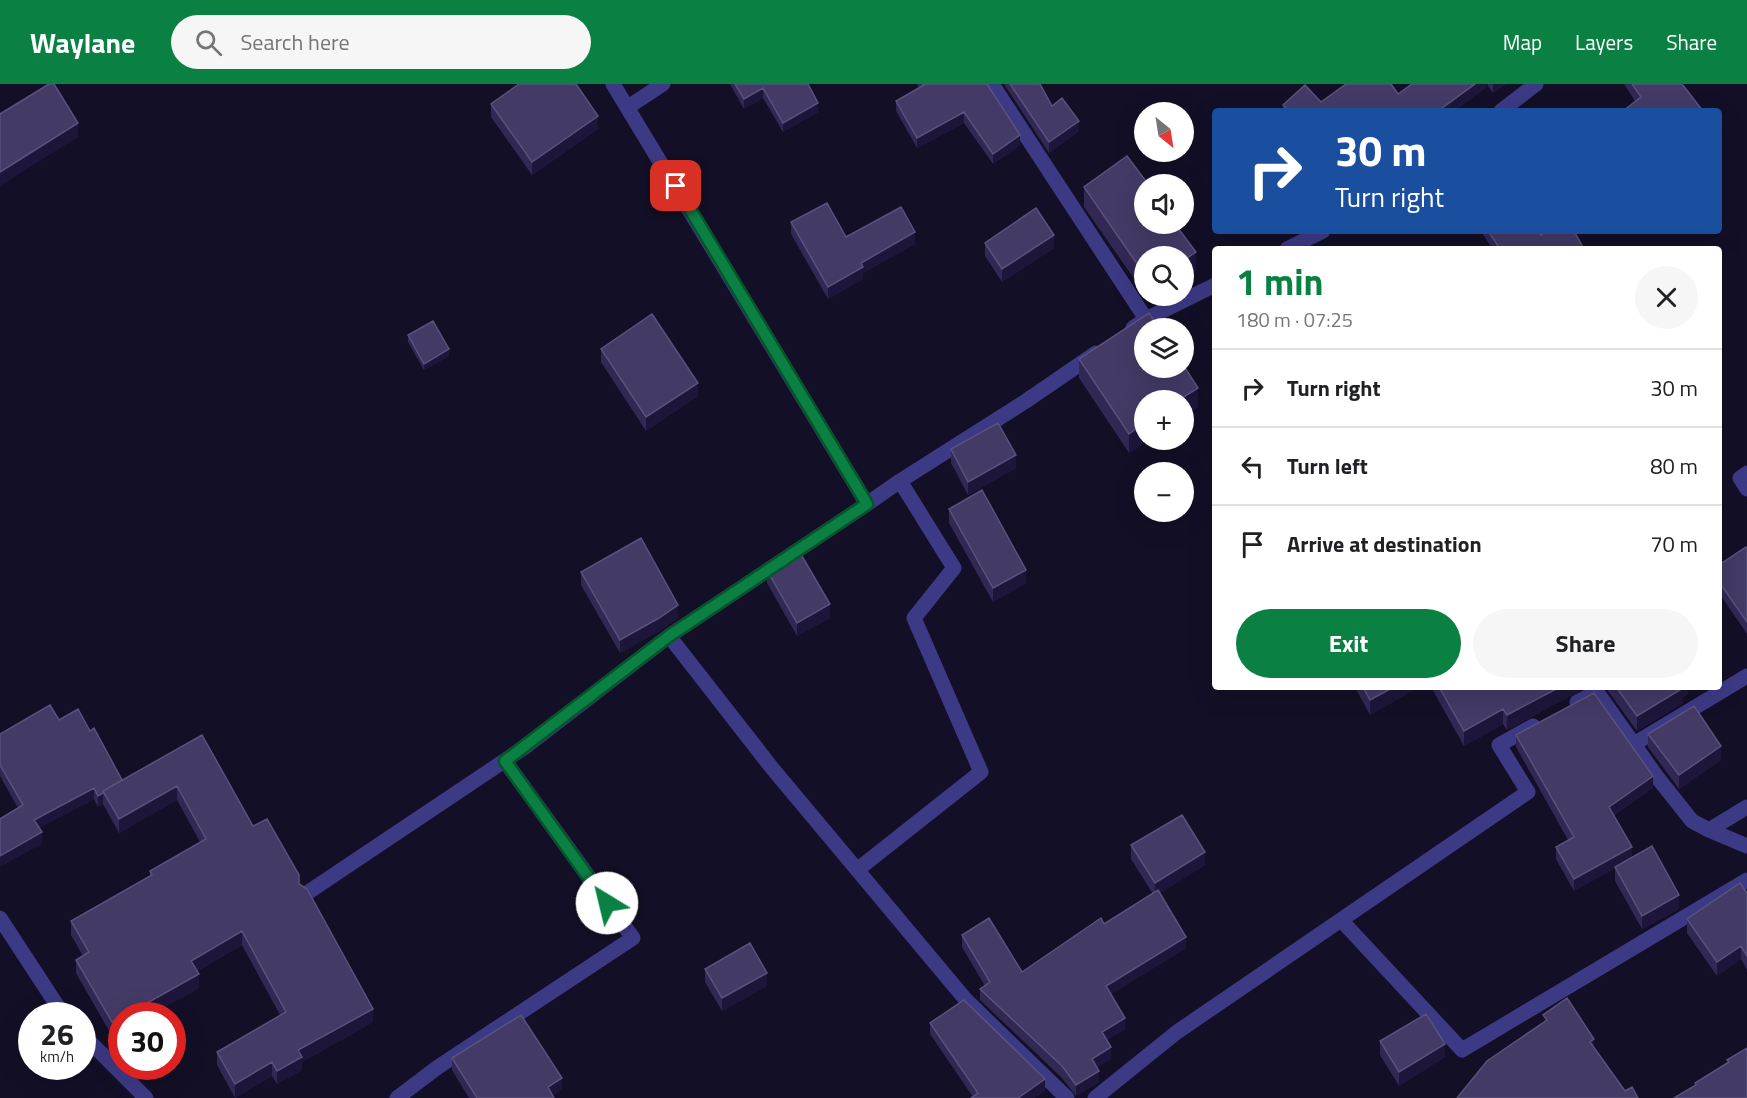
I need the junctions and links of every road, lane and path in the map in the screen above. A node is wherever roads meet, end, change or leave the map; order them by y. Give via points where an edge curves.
1 (613, 84) edge
2 (663, 84) edge
3 (992, 84) edge
4 (1536, 84) edge
5 (628, 107) junction
6 (1506, 108) edge
7 (1317, 234) edge
8 (1293, 246) edge
9 (1212, 286) edge
10 (1145, 318) edge
11 (1148, 318) edge
12 (1134, 327) edge
13 (1747, 473) edge
14 (900, 482) junction
15 (1747, 489) edge
16 (867, 504) junction
17 (669, 636) junction
18 (1747, 676) edge
19 (1568, 707) edge
20 (1548, 718) edge
21 (1634, 744) junction
22 (505, 761) junction
23 (1747, 807) edge
24 (1709, 830) junction
25 (1747, 846) edge
26 (857, 870) junction
27 (1747, 880) edge
28 (307, 893) edge
29 (0, 918) edge
30 (1341, 920) junction
31 (55, 1002) edge
32 (96, 1048) edge
33 (146, 1098) edge
34 (398, 1098) edge
35 (1067, 1098) edge
36 (1095, 1098) edge

1 - 5 street
2 - 5 street
3 - 10 street
4 - 6 street
5 - 16 street
7 - 8 street
9 - 11 street
12 - 14 street
13 - 15 street via 1740,478
14 - 16 street
14 - 26 street via 954,568 914,618 981,772
16 - 17 street
17 - 22 street
17 - 26 street
18 - 21 street
19 - 21 street via 1597,692
20 - 30 street via 1499,745 1528,792
21 - 24 street via 1692,821
22 - 28 street
22 - 34 street via 633,938 438,1067
23 - 24 street
24 - 25 street
26 - 35 street via 966,1000
27 - 30 street via 1462,1050
29 - 31 street
30 - 36 street via 1178,1032
32 - 33 street

